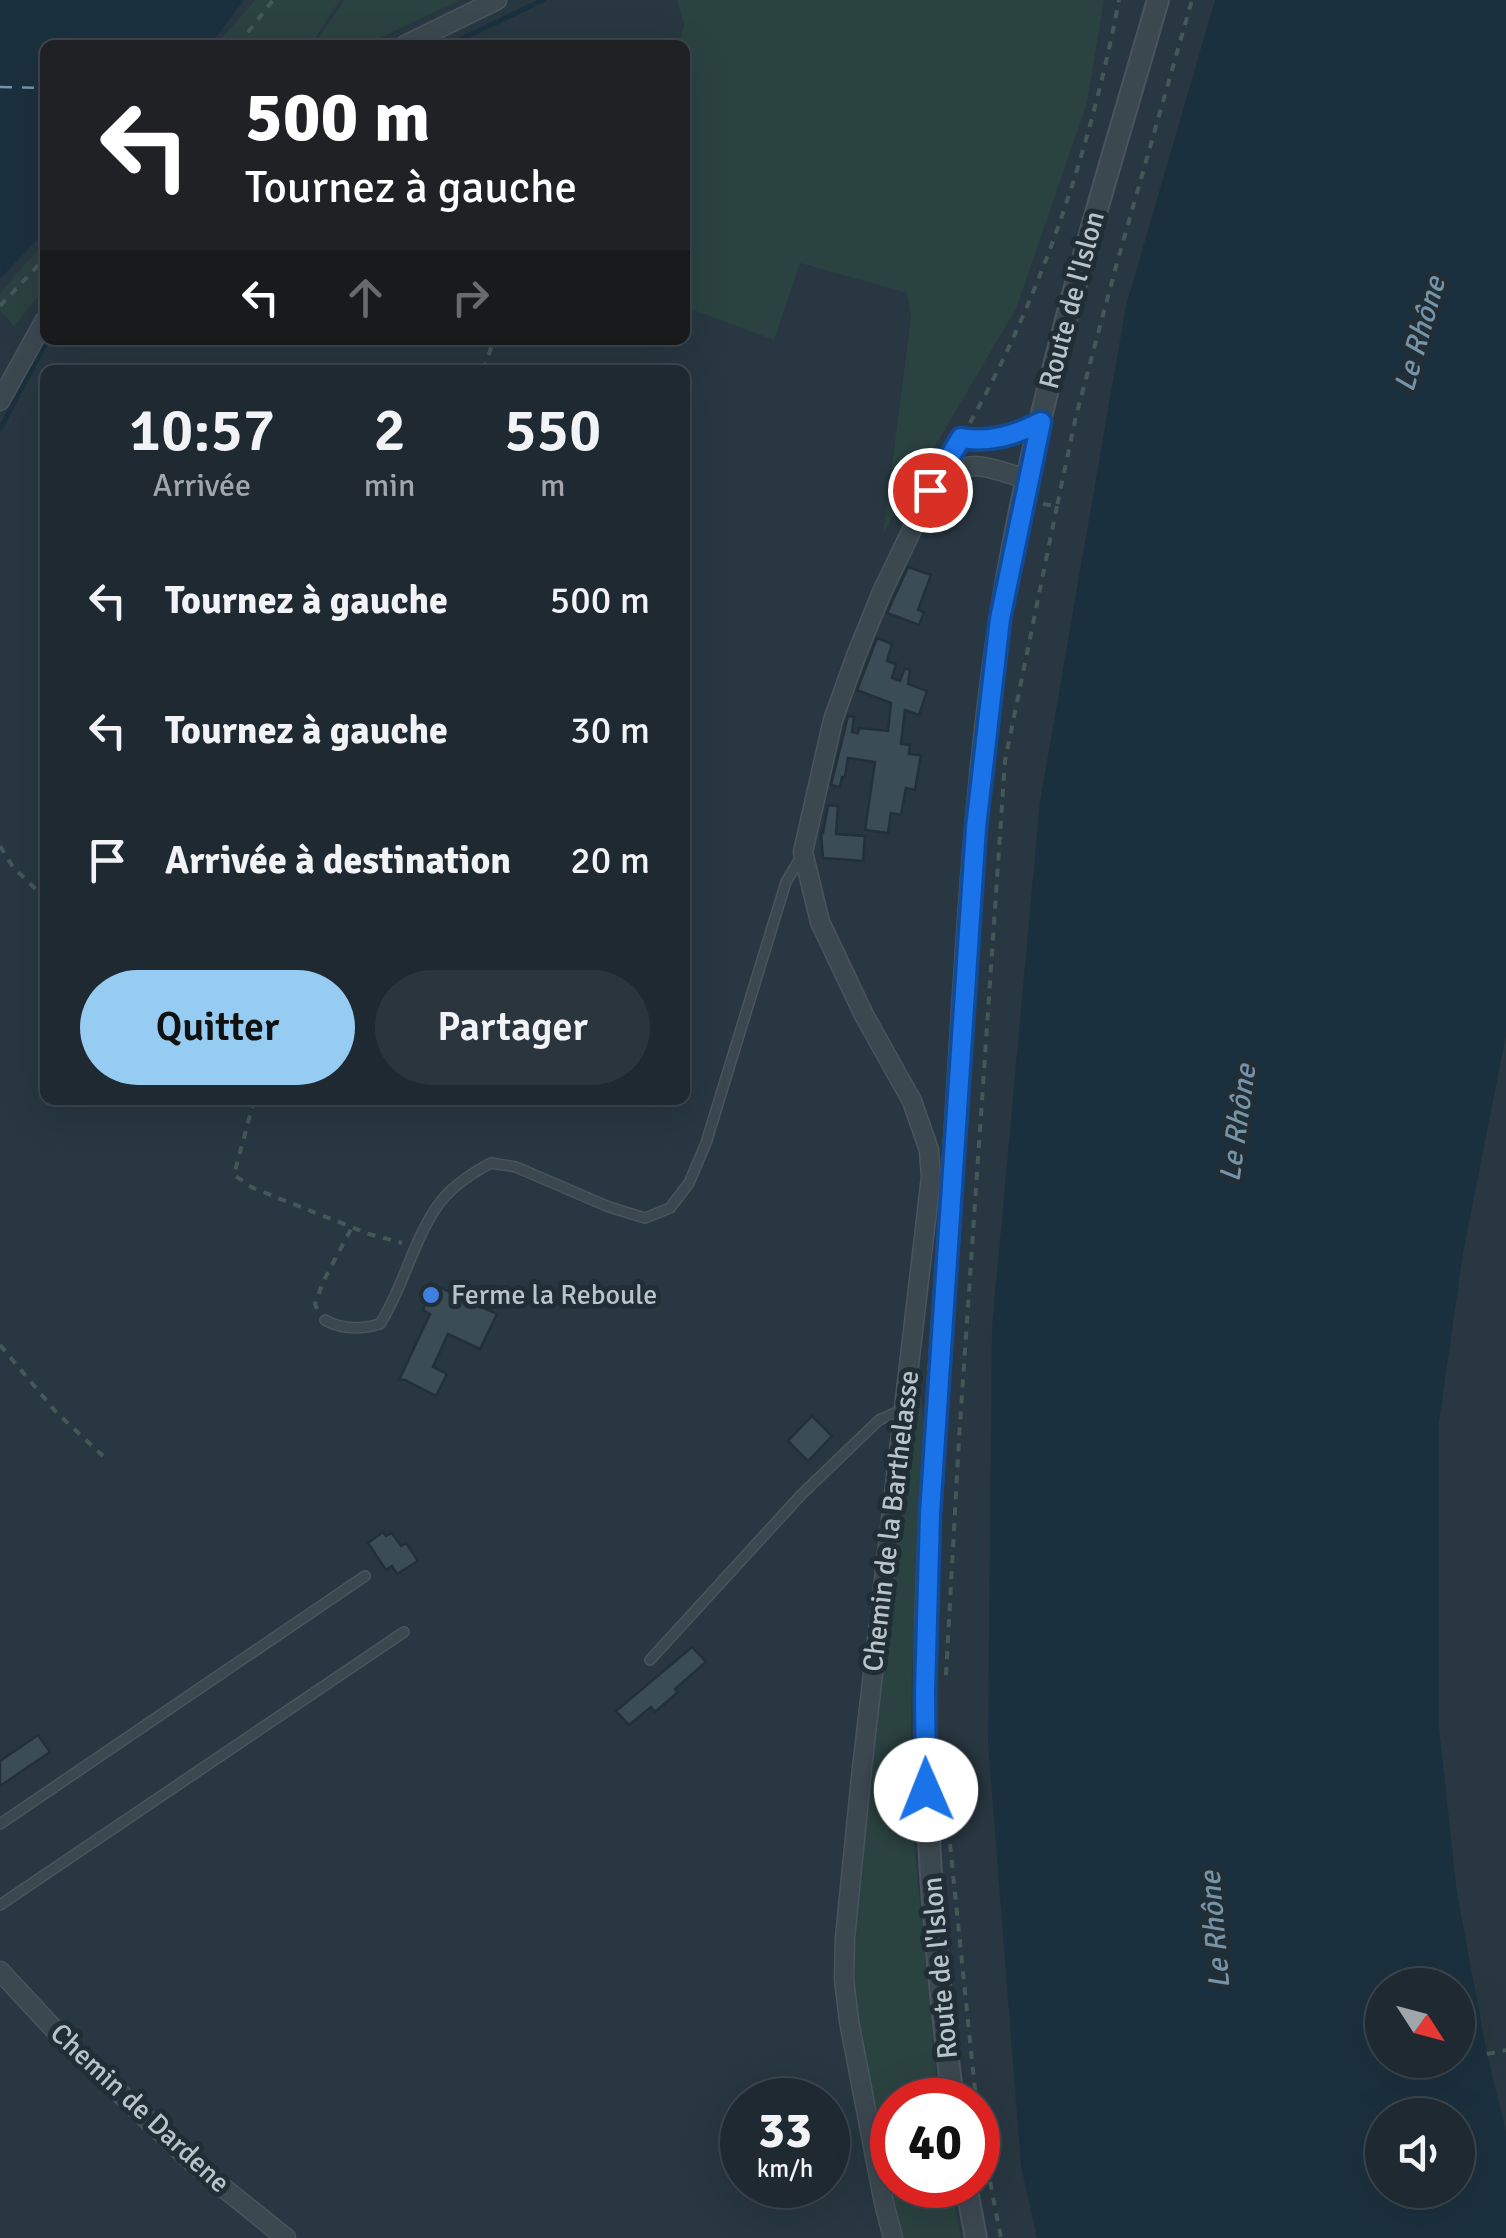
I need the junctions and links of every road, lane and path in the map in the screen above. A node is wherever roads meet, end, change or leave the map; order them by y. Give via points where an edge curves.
1 (274, 0) edge
2 (497, 0) edge
3 (1119, 0) edge
4 (1158, 0) edge
5 (1192, 0) edge
6 (244, 40) edge
7 (415, 40) edge
8 (40, 263) edge
9 (0, 306) edge
10 (40, 329) edge
11 (0, 401) edge
12 (1041, 422) junction
13 (961, 438) junction
14 (1028, 479) junction
15 (930, 490) junction
16 (1024, 500) junction
17 (1056, 506) junction
18 (0, 846) edge
19 (803, 852) junction
20 (40, 893) edge
21 (253, 1105) edge
22 (352, 1227) junction
23 (418, 1245) junction
24 (326, 1320) joint
25 (0, 1344) edge
26 (904, 1409) junction
27 (103, 1456) dead end
28 (364, 1576) dead end
29 (404, 1632) dead end
30 (650, 1660) dead end
31 (946, 1676) dead end
32 (946, 1731) dead end
33 (949, 1820) dead end
34 (0, 1824) edge
35 (950, 1838) dead end
36 (0, 1905) edge
37 (0, 1971) edge
38 (1506, 2050) edge
39 (1488, 2054) dead end
40 (950, 2078) edge
41 (974, 2078) edge
42 (970, 2208) edge
43 (995, 2208) edge
44 (286, 2238) edge
45 (893, 2238) edge
46 (976, 2238) edge
47 (1001, 2238) edge

1 - 6 path
2 - 7 street
3 - 13 path via 1098,96 1047,260
4 - 12 street, Route de l'Islon
5 - 17 path via 1114,270
8 - 9 path
10 - 11 street
12 - 13 street via 1010,436
12 - 14 street, Route de l'Islon
13 - 15 street, Chemin de la Barthelasse
14 - 15 street via 967,464
14 - 16 street, Route de l'Islon
15 - 19 street, Chemin de la Barthelasse via 832,720
16 - 17 path
16 - 40 street, Route de l'Islon via 1000,619 976,828 930,1514 926,1790
17 - 31 path via 1005,760
18 - 20 path
19 - 23 lane via 786,882 706,1144 670,1208 644,1218 490,1163 436,1207
19 - 26 street, Chemin de la Barthelasse via 820,922 912,1101 929,1150
21 - 22 path via 234,1175
22 - 23 path
22 - 24 path via 316,1304
23 - 24 lane via 380,1324 363,1328
25 - 27 path
26 - 30 lane via 879,1420 801,1495
26 - 45 street, Chemin de la Barthelasse via 844,1979
28 - 34 lane
29 - 36 lane
32 - 33 path
35 - 41 path
37 - 44 street, Chemin de Dardene via 194,2164
38 - 39 path
42 - 46 street
43 - 47 path

